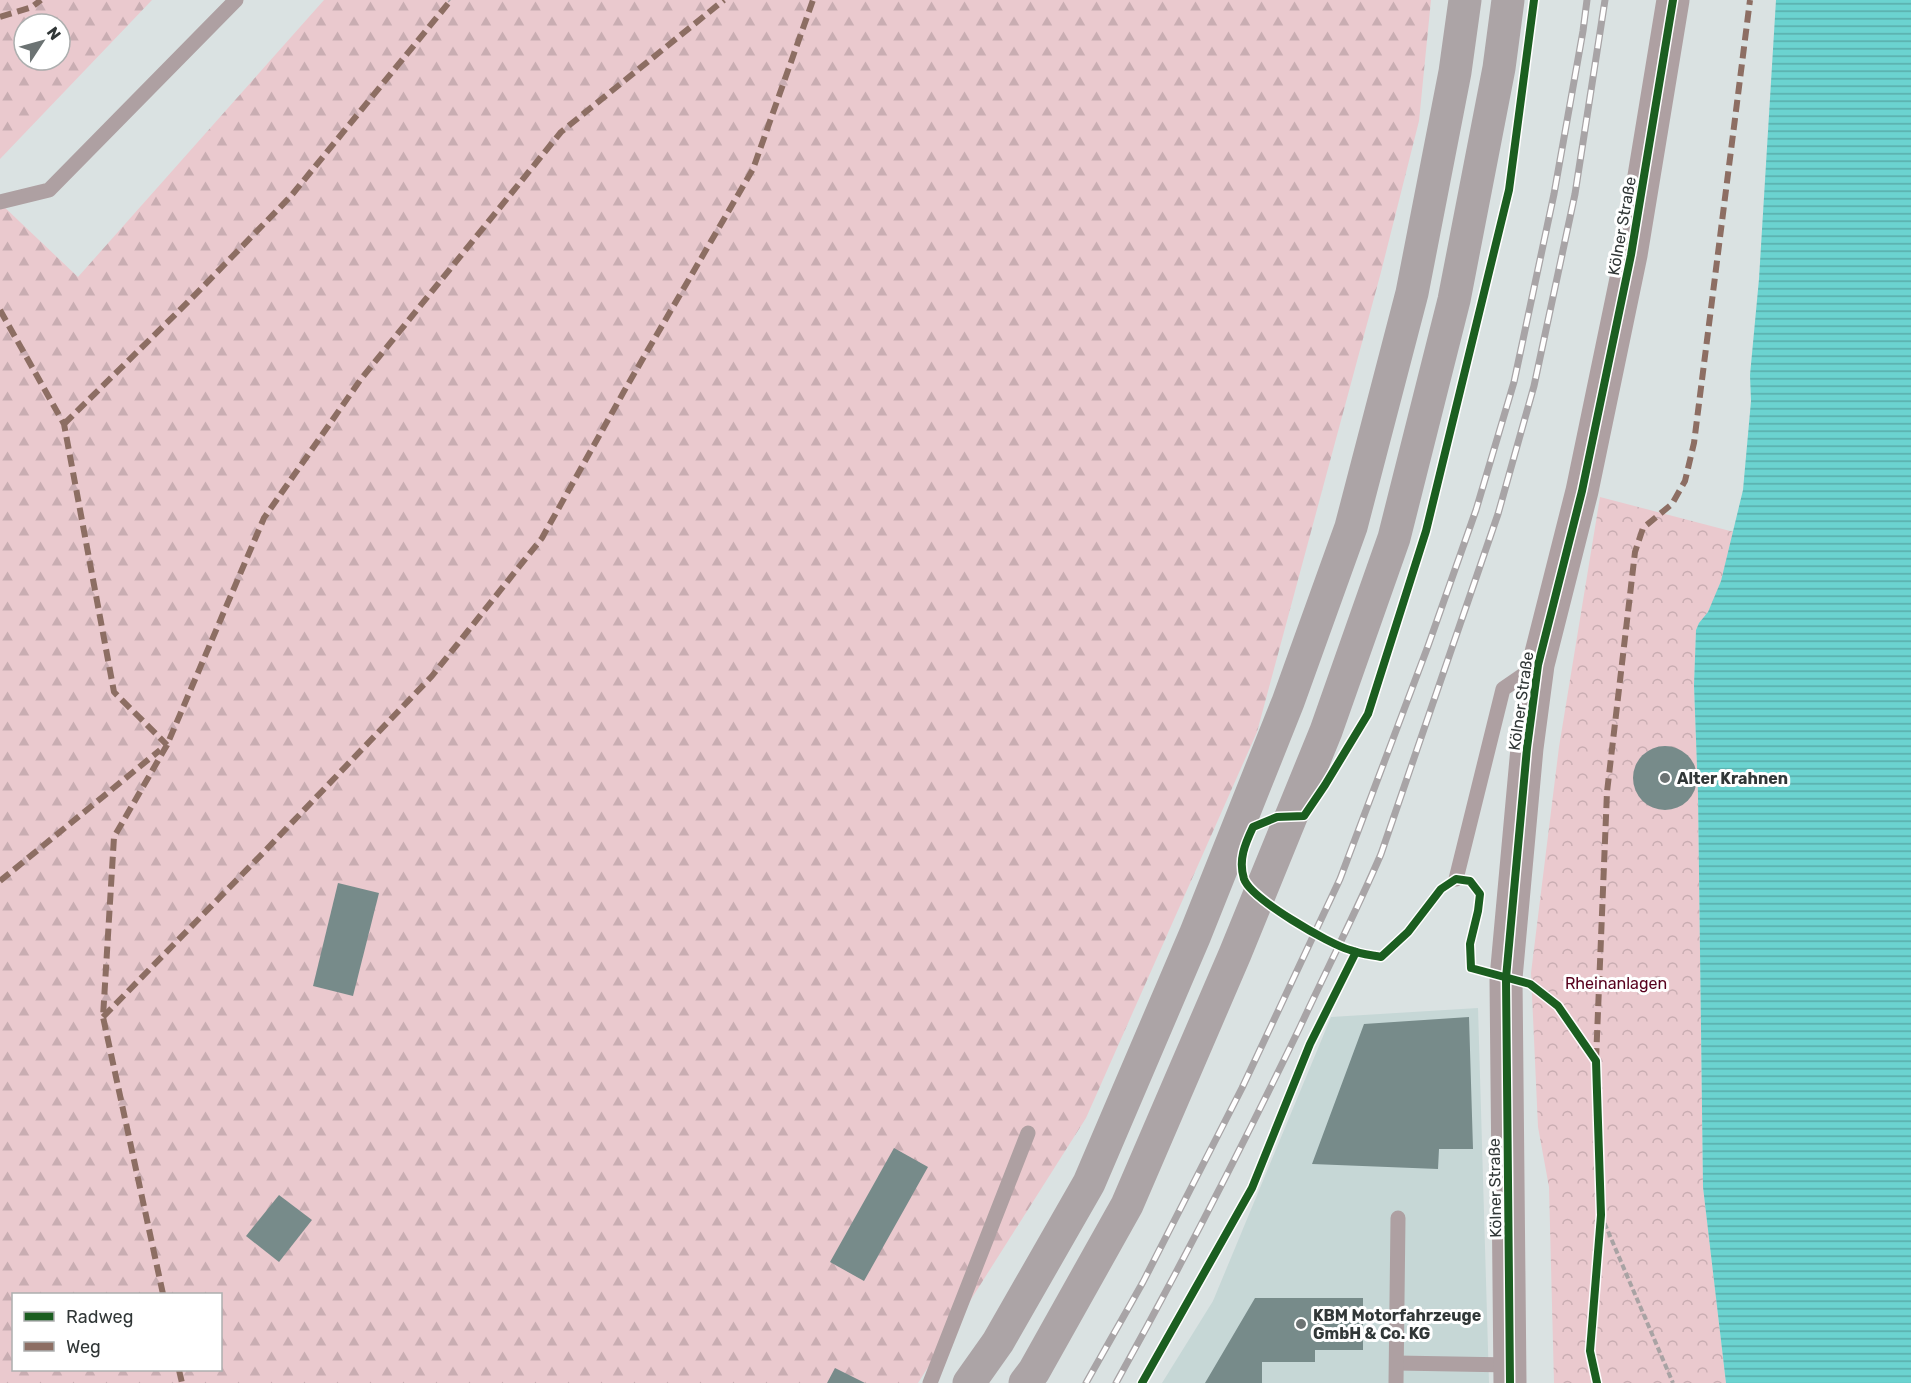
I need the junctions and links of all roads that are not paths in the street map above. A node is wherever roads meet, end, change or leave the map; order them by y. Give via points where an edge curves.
1 (236, 0) edge
2 (1465, 0) edge
3 (1509, 0) edge
4 (1673, 0) edge
5 (0, 202) edge
6 (1538, 665) junction
7 (1456, 879) dead end
8 (1028, 1133) dead end
9 (1398, 1218) dead end
10 (1397, 1363) junction
11 (1510, 1374) edge
12 (930, 1383) edge
13 (969, 1383) edge
14 (1026, 1383) edge
15 (1396, 1383) edge

1 - 5 lane via 49,190
2 - 13 highway via 1412,293 1351,527 1288,702 1195,935 1089,1183 998,1342
3 - 14 highway via 1454,300 1394,538 1322,742 1127,1205
4 - 6 street, Kölner Straße via 1631,255 1582,491
6 - 7 lane via 1503,690
6 - 11 street, Kölner Straße via 1506,978
8 - 12 lane
9 - 10 lane
10 - 11 lane
10 - 15 lane

